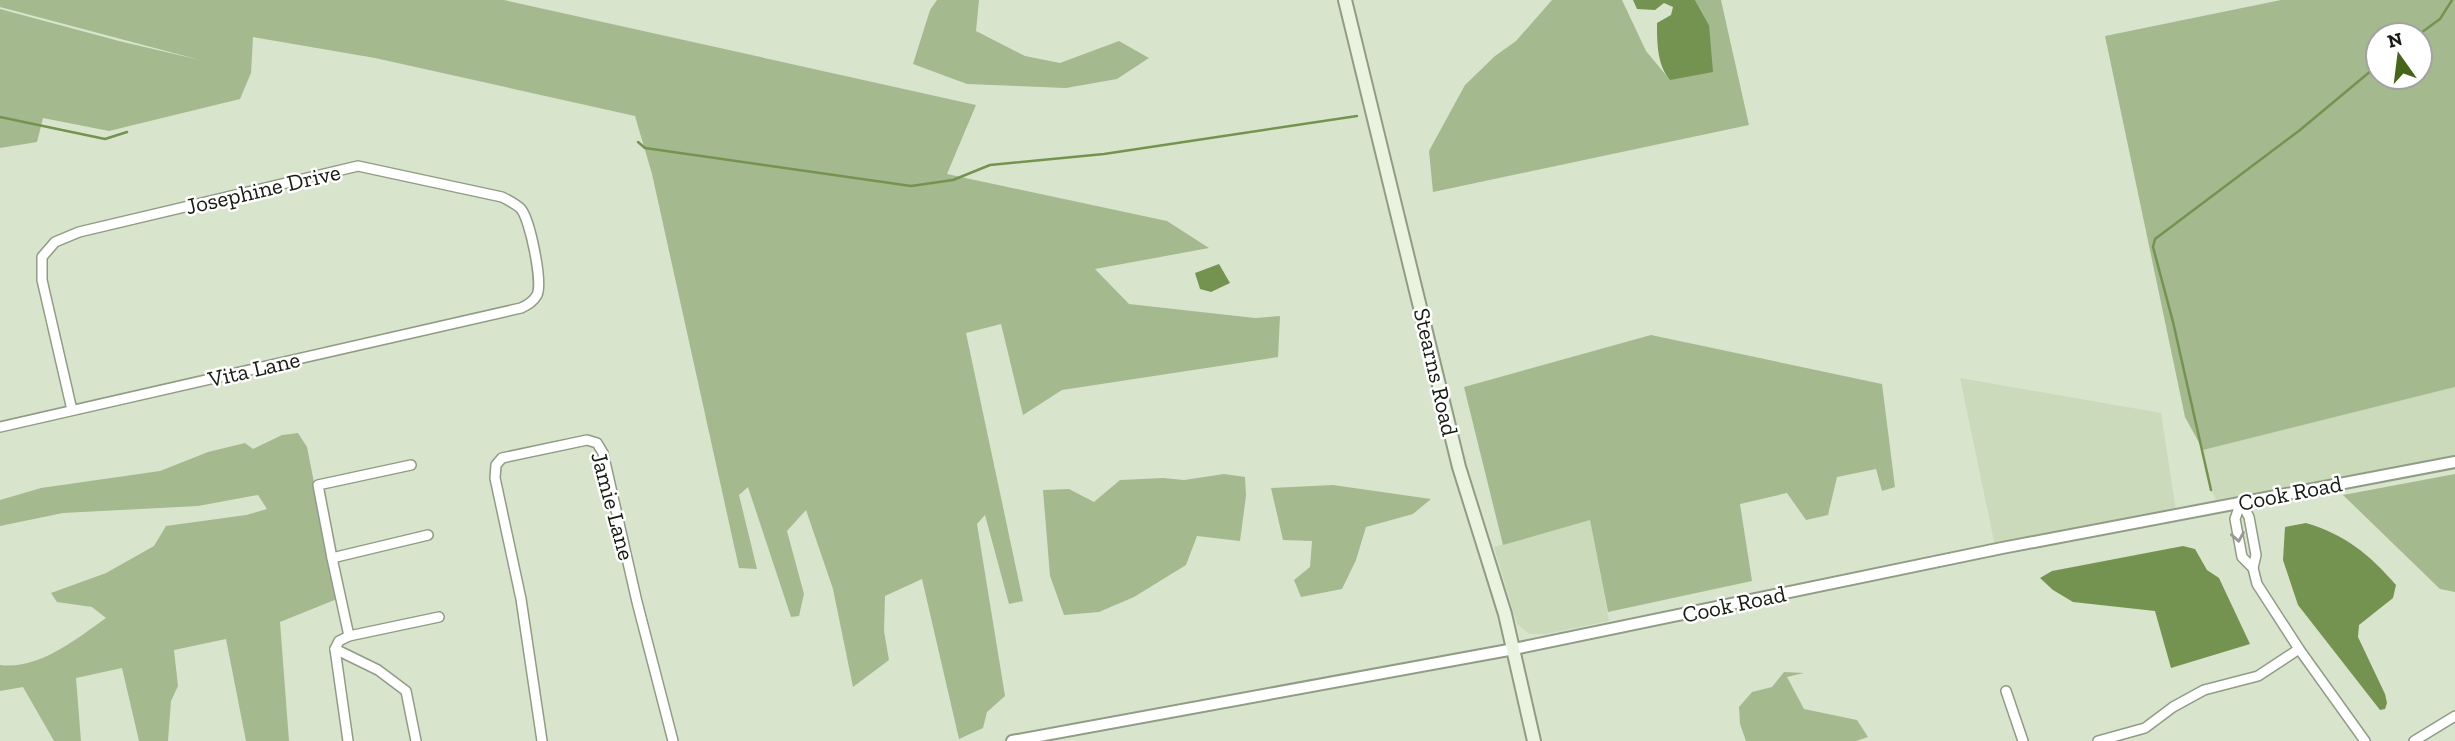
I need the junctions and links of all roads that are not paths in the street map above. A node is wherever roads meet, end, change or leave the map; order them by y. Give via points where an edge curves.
1 (1345, 0) edge
2 (508, 311) joint
3 (72, 410) junction
4 (0, 428) edge
5 (2455, 462) edge
6 (411, 465) dead end
7 (2241, 502) junction
8 (428, 535) dead end
9 (332, 558) junction
10 (2253, 568) junction
11 (439, 617) dead end
12 (349, 636) junction
13 (335, 649) junction
14 (1514, 649) junction
15 (2299, 649) junction
16 (2006, 691) dead end
17 (2455, 716) edge
18 (348, 741) edge
19 (416, 741) edge
20 (542, 741) edge
21 (673, 741) edge
22 (1012, 741) edge
23 (1534, 741) edge
24 (2023, 741) edge
25 (2098, 741) edge
26 (2365, 741) edge
27 (2414, 741) edge

1 - 14 main road, Stearns Road via 1459,467
2 - 3 street, Vita Lane
2 - 3 street, Josephine Drive via 531,303 539,292 530,228 521,209 502,197 358,166 79,232 55,242 42,257 42,280
3 - 4 street, Vita Lane
5 - 7 street, Cook Road
6 - 9 street via 318,485
7 - 10 street via 2249,517 2256,555
7 -> 10 street via 2235,519 2242,557
7 - 14 street, Cook Road
8 - 9 street
9 - 12 street
10 - 15 street via 2257,584
11 - 12 street
12 - 13 street
13 - 18 street
13 - 19 street via 378,670 406,691
14 - 22 street, Cook Road
14 - 23 main road, Stearns Road
15 - 25 street via 2258,676 2204,690 2145,728
15 - 26 street
16 - 24 street
17 - 27 street
20 - 21 street, Jamie Lane via 496,465 502,458 587,440 597,443 603,453

